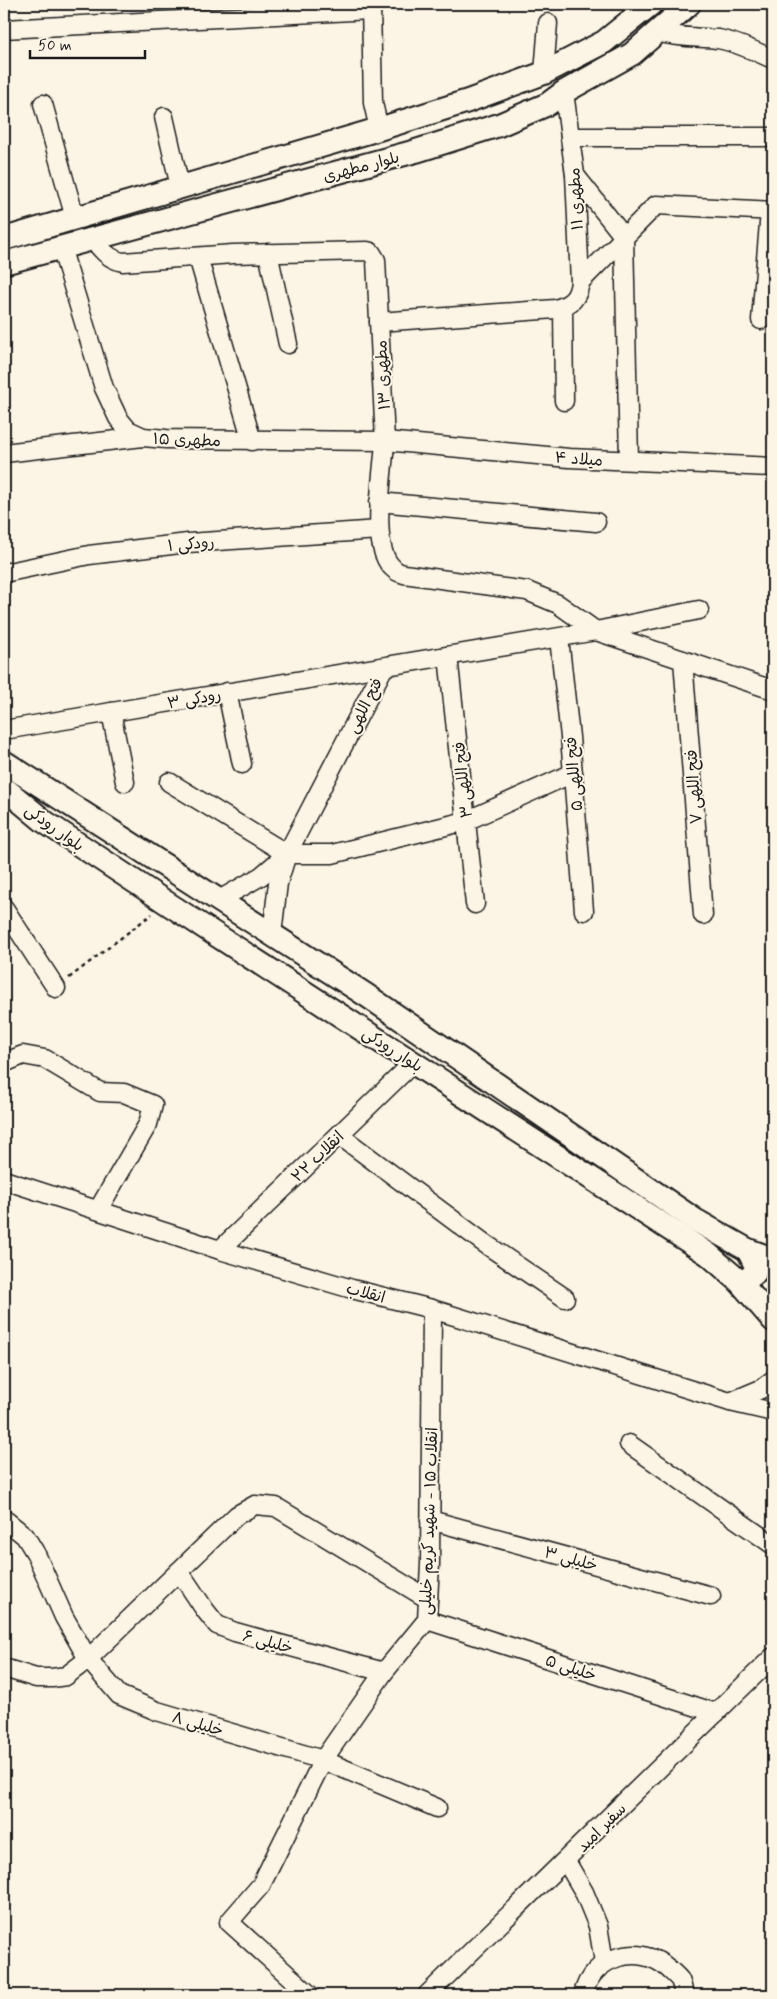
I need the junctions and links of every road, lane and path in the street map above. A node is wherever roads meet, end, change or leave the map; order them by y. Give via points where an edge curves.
1 (651, 4) edge
2 (689, 4) edge
3 (371, 7) edge
4 (548, 23) dead end
5 (4, 29) edge
6 (656, 32) junction
7 (773, 59) edge
8 (544, 73) junction
9 (564, 92) junction
10 (43, 104) dead end
11 (164, 117) dead end
12 (380, 129) junction
13 (570, 137) junction
14 (773, 137) edge
15 (575, 175) junction
16 (180, 187) junction
17 (771, 211) edge
18 (75, 218) junction
19 (92, 238) junction
20 (624, 238) junction
21 (4, 239) edge
22 (61, 247) junction
23 (268, 253) junction
24 (198, 257) junction
25 (4, 262) edge
26 (580, 282) junction
27 (567, 305) junction
28 (761, 320) dead end
29 (379, 322) junction
30 (288, 344) dead end
31 (564, 401) dead end
32 (143, 437) junction
33 (252, 440) junction
34 (385, 441) junction
35 (4, 453) edge
36 (630, 460) junction
37 (773, 467) edge
38 (379, 502) junction
39 (596, 522) dead end
40 (379, 530) junction
41 (4, 573) edge
42 (699, 610) dead end
43 (596, 632) junction
44 (559, 638) junction
45 (448, 656) junction
46 (683, 660) junction
47 (384, 667) junction
48 (773, 690) edge
49 (227, 692) junction
50 (111, 712) junction
51 (4, 730) edge
52 (4, 762) edge
53 (242, 764) dead end
54 (573, 773) junction
55 (124, 782) dead end
56 (169, 782) dead end
57 (4, 788) edge
58 (466, 821) junction
59 (287, 854) junction
60 (219, 900) junction
61 (167, 903) junction
62 (475, 904) dead end
63 (4, 908) edge
64 (584, 911) dead end
65 (703, 915) dead end
66 (272, 934) junction
67 (56, 988) joint
68 (4, 1063) edge
69 (413, 1063) junction
70 (339, 1135) junction
71 (4, 1180) edge
72 (98, 1210) junction
73 (220, 1250) junction
74 (748, 1250) junction
75 (773, 1259) edge
76 (739, 1281) junction
77 (565, 1298) dead end
78 (432, 1309) junction
79 (773, 1320) edge
80 (773, 1380) edge
81 (730, 1402) junction
82 (773, 1412) edge
83 (629, 1444) dead end
84 (4, 1519) edge
85 (430, 1520) junction
86 (773, 1545) edge
87 (179, 1571) junction
88 (711, 1596) dead end
89 (428, 1599) junction
90 (427, 1620) junction
91 (773, 1657) edge
92 (88, 1659) junction
93 (4, 1668) edge
94 (384, 1672) junction
95 (716, 1713) junction
96 (323, 1760) junction
97 (437, 1808) dead end
98 (566, 1861) junction
99 (604, 1962) junction
100 (310, 1995) edge
101 (427, 1995) edge
102 (582, 1995) edge
103 (684, 1995) edge

1 - 8 main road, بلوار مطهری via 604,42
2 - 6 main road, بلوار مطهری
3 - 5 street
3 - 12 street via 373,103
4 - 8 street
6 - 7 street via 737,44
6 - 9 main road, بلوار مطهری via 632,54
8 - 12 main road, بلوار مطهری
9 - 13 street, مطهری ۱۱
9 - 19 main road, بلوار مطهری via 548,104 499,125 425,148
10 - 18 street
11 - 16 street
12 - 16 main road, بلوار مطهری
13 - 14 street
13 - 15 street, مطهری ۱۱
15 - 20 street
15 - 26 street, مطهری ۱۱
16 - 18 main road, بلوار مطهری
17 - 20 street via 656,205
17 - 28 street
18 - 21 main road, بلوار مطهری
19 - 22 main road, بلوار مطهری
19 - 24 street, مطهری ۱۳ via 106,256 123,262
20 - 26 street
20 - 36 street
22 - 25 main road, بلوار مطهری
22 - 32 street, مطهری ۱۵ via 104,388 118,418 128,430
23 - 24 street, مطهری ۱۳
23 - 29 street, مطهری ۱۳ via 368,250 376,260
23 - 30 street
24 - 33 street
26 - 27 street, مطهری ۱۱ via 576,298
27 - 29 street via 555,309
27 - 31 street
29 - 34 street, مطهری ۱۳
32 - 33 street, مطهری ۱۵
32 - 35 street
33 - 34 street, مطهری ۱۵
34 - 36 street, میلاد ۴ via 568,458
34 - 38 street, مطهری ۱۳
36 - 37 street, میلاد ۴
38 - 39 street
38 - 40 street, مطهری ۱۳
40 - 41 street, رودکی ۱ via 188,542 89,555
40 - 43 street, مطهری ۱۳ via 384,554 394,570 527,591 558,604
42 - 43 street, فتح اللهی
43 - 44 street, فتح اللهی
43 - 46 street, فتح اللهی
44 - 45 street, فتح اللهی
44 - 54 street, فتح اللهی ۵
45 - 47 street, فتح اللهی
45 - 58 street, فتح اللهی ۳
46 - 48 street, فتح اللهی
46 - 65 street, فتح اللهی ۷
47 - 49 street, رودکی ۳
47 - 59 street, فتح اللهی
49 - 50 street, رودکی ۳
49 - 53 street
50 - 51 street, رودکی ۳
50 - 55 street
52 - 60 main road, بلوار رودکی
54 - 58 street
54 - 64 street, فتح اللهی ۵
56 - 59 street
57 - 61 main road, بلوار رودکی via 45,822
58 - 59 street via 332,854
58 - 62 street, فتح اللهی ۳
59 - 60 street via 261,876
59 - 66 street via 278,883
60 - 66 main road, بلوار رودکی
61 - 67 path
61 - 69 main road, بلوار رودکی
63 - 67 street
66 - 74 main road, بلوار رودکی via 695,1220
68 - 72 street via 23,1055 45,1059 100,1092 124,1093 153,1105 148,1124
69 - 70 street, انقلاب ۲۲
69 - 76 main road, بلوار رودکی via 708,1254
70 - 73 street, انقلاب ۲۲
70 - 77 street via 484,1243
71 - 72 street, انقلاب
72 - 73 street, انقلاب
73 - 78 street, انقلاب
74 - 75 main road, بلوار رودکی
74 - 76 main road via 756,1266 755,1273 745,1281
76 - 79 main road, بلوار رودکی
78 - 81 street, انقلاب
78 - 85 street, انقلاب ۱۵ - شهید کریم خلیلی
80 - 81 street via 761,1389
81 - 82 street, انقلاب
83 - 86 street
84 - 92 street, خلیلی ۸ via 25,1536 36,1554 64,1617
85 - 88 street, خلیلی ۳
85 - 89 street, انقلاب ۱۵ - شهید کریم خلیلی
87 - 89 street via 237,1515 255,1505 276,1507
87 - 92 street
87 - 94 street, خلیلی ۶ via 217,1624
89 - 90 street, انقلاب ۱۵ - شهید کریم خلیلی
90 - 94 street, انقلاب ۱۵ - شهید کریم خلیلی
90 - 95 street, خلیلی ۵
91 - 95 street, سفیر امید
92 - 93 street via 66,1676 59,1677 36,1678
92 - 96 street, خلیلی ۸ via 119,1695 157,1711
94 - 96 street, انقلاب ۱۵ - شهید کریم خلیلی
95 - 98 street, سفیر امید
96 - 97 street, خلیلی ۸
96 - 100 street, انقلاب ۱۵ - شهید کریم خلیلی via 261,1885 229,1922
98 - 99 street via 598,1926
98 - 101 street, سفیر امید
99 - 102 street via 585,1983
99 - 103 street via 631,1954 658,1960 679,1979

